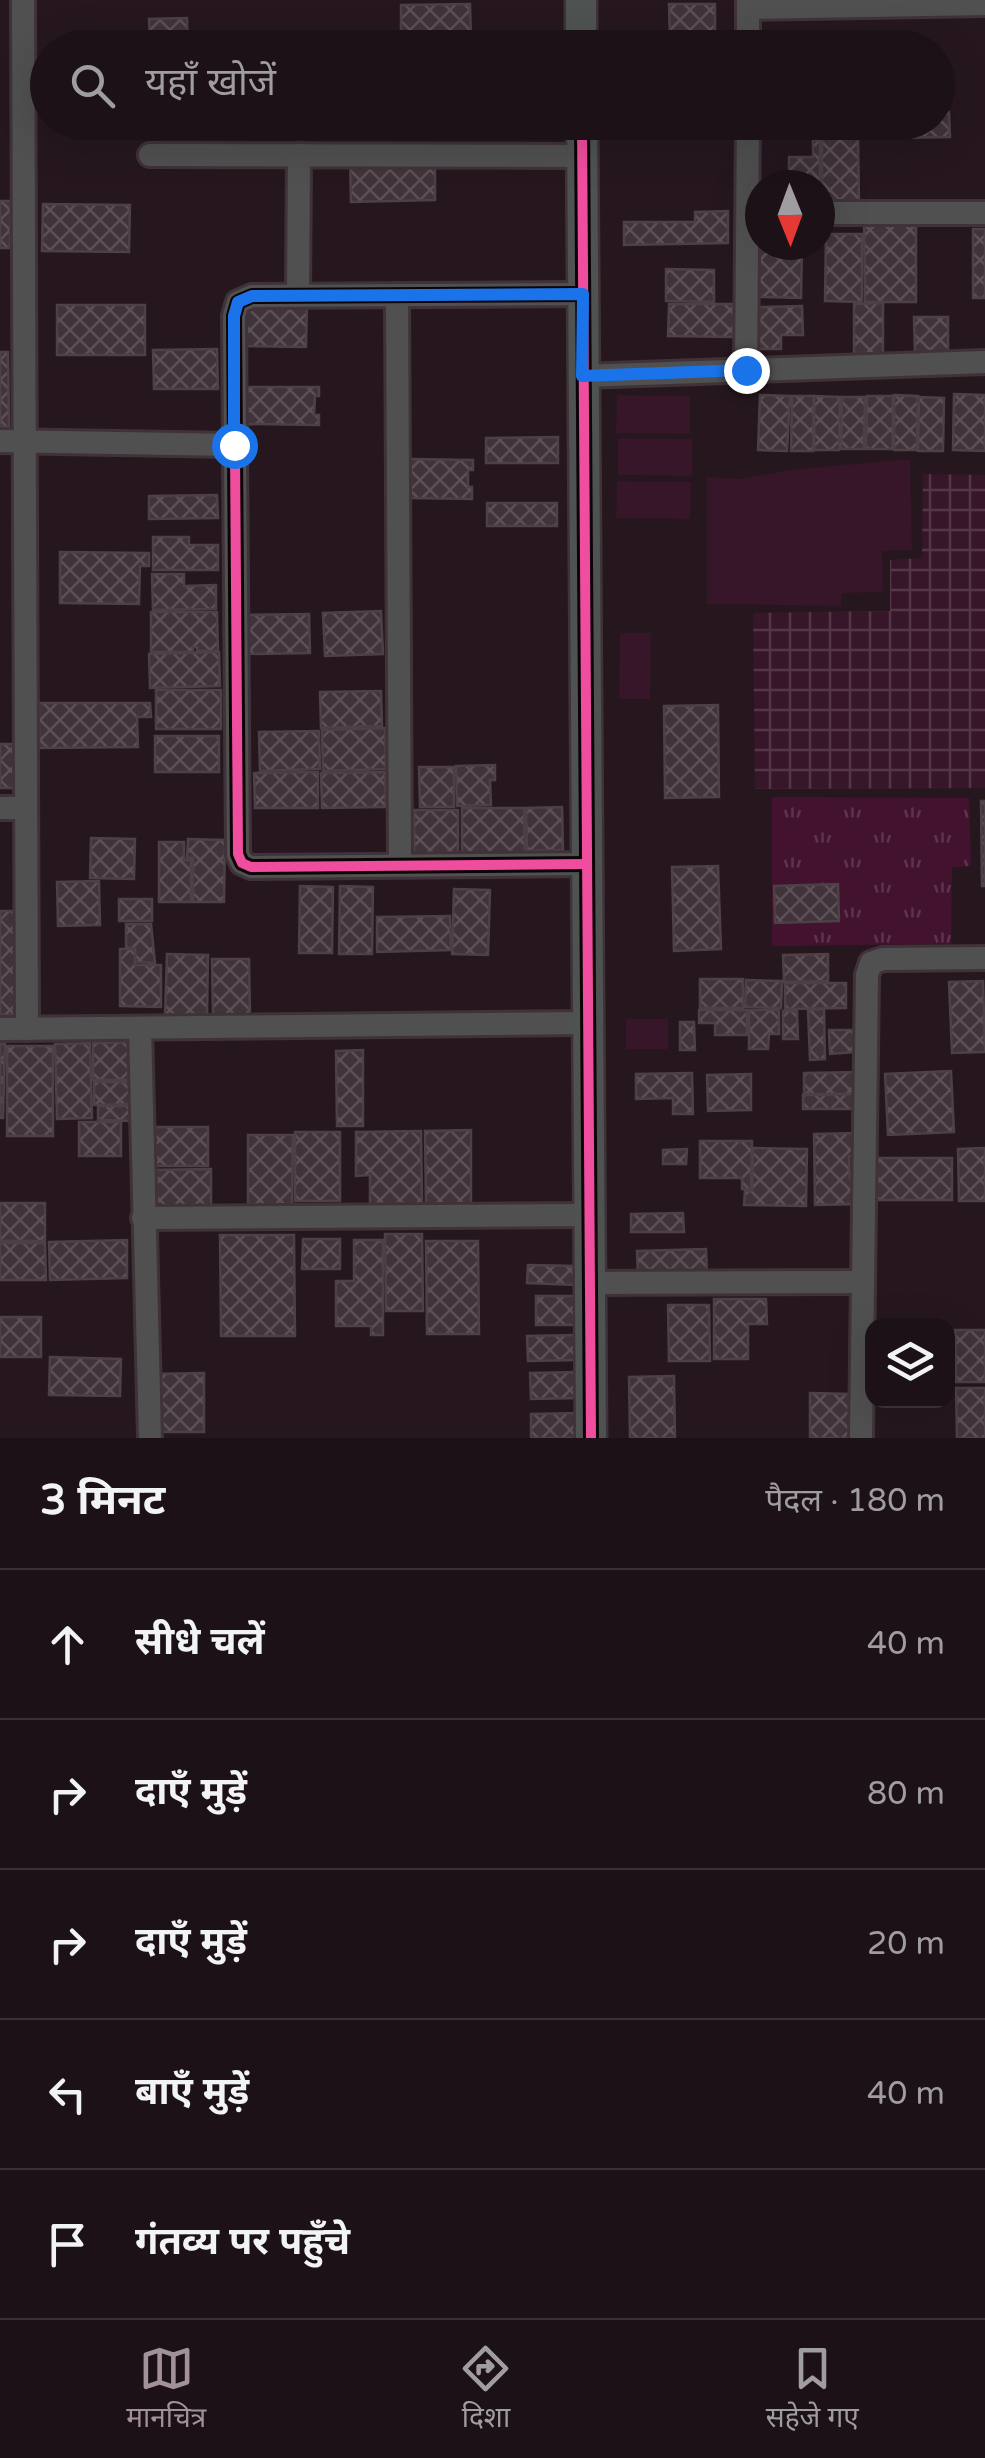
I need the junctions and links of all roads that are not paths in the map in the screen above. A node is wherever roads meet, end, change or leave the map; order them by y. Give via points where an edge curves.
1 (23, 0) edge
2 (581, 0) edge
3 (748, 4) edge
4 (985, 4) edge
5 (581, 30) edge
6 (748, 30) edge
7 (582, 140) edge
8 (749, 140) edge
9 (298, 154) junction
10 (150, 155) dead end
11 (582, 156) junction
12 (751, 170) edge
13 (835, 212) edge
14 (985, 213) edge
15 (12, 256) edge
16 (752, 260) edge
17 (583, 294) junction
18 (298, 296) junction
19 (397, 296) junction
20 (985, 362) edge
21 (746, 370) junction
22 (582, 376) junction
23 (0, 441) edge
24 (25, 441) junction
25 (234, 445) junction
26 (0, 808) edge
27 (26, 808) junction
28 (587, 864) junction
29 (400, 865) junction
30 (985, 958) edge
31 (588, 1022) junction
32 (140, 1028) junction
33 (27, 1029) junction
34 (0, 1030) edge
35 (590, 1215) junction
36 (143, 1218) junction
37 (863, 1282) junction
38 (590, 1283) junction
39 (150, 1438) edge
40 (591, 1438) edge
41 (860, 1438) edge

1 - 15 street
2 - 5 street
3 - 4 street
3 - 6 street
7 - 11 street
8 - 12 street
9 - 10 street
9 - 11 street
9 - 18 street
11 - 17 street
13 - 14 street
15 - 24 street
16 - 21 street
17 - 19 street
17 - 22 street
18 - 19 street
18 - 25 street via 238,302
19 - 29 street
20 - 21 street
21 - 22 street
22 - 28 street
23 - 24 street
24 - 25 street
24 - 27 street
25 - 29 street via 238,854 251,867
26 - 27 street
27 - 33 street
28 - 29 street
28 - 31 street
30 - 37 street via 884,958 871,964
31 - 32 street
31 - 35 street
32 - 33 street
32 - 36 street
33 - 34 street
35 - 36 street
35 - 38 street
36 - 39 street
37 - 38 street
37 - 41 street
38 - 40 street

